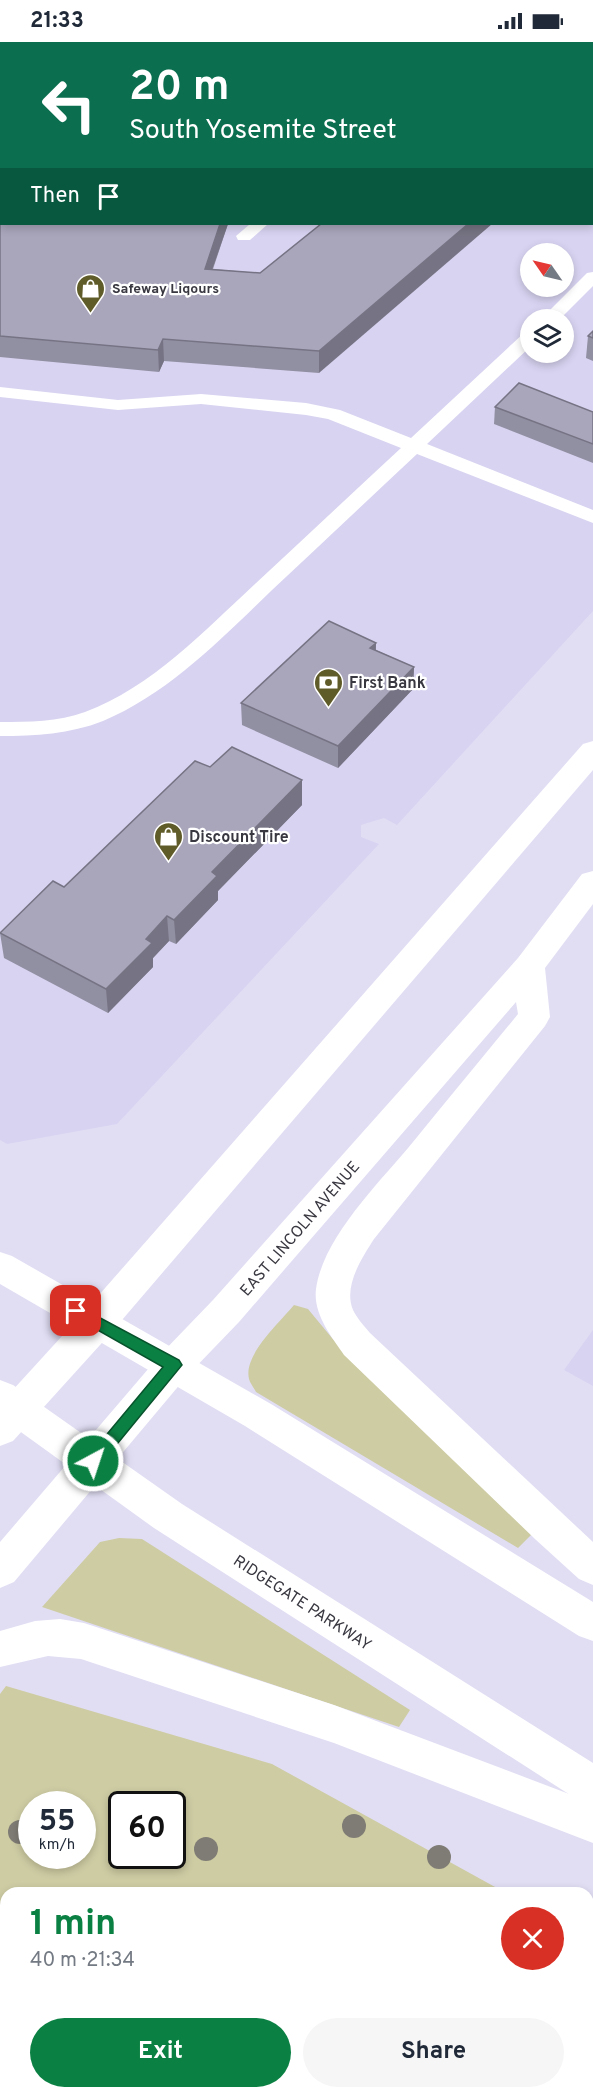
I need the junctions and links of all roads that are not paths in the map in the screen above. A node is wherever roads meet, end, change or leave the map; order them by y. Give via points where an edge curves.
1 (259, 225) edge
2 (244, 236) dead end
3 (593, 277) edge
4 (560, 309) edge
5 (520, 346) edge
6 (0, 392) edge
7 (415, 445) junction
8 (593, 517) edge
9 (0, 729) edge
10 (593, 751) edge
11 (593, 882) edge
12 (529, 966) junction
13 (0, 1266) edge
14 (97, 1323) junction
15 (174, 1365) junction
16 (7, 1412) edge
17 (93, 1461) junction
18 (593, 1567) edge
19 (0, 1570) edge
20 (593, 1623) edge
21 (0, 1649) edge
22 (593, 1786) edge
23 (593, 1823) edge

1 - 2 lane
3 - 4 lane
5 - 7 lane
6 - 7 lane via 118,405 201,399 306,409 333,414
7 - 8 lane
7 - 9 lane via 216,632 130,701 81,721 40,729
10 - 14 main road
11 - 12 main road, EAST LINCOLN AVENUE
12 - 15 main road, EAST LINCOLN AVENUE
12 - 18 main road via 534,1017 362,1229 348,1249 333,1289 333,1300 336,1312 357,1344
13 - 14 main road
14 - 15 main road
14 - 16 main road
15 - 17 main road, EAST LINCOLN AVENUE
15 - 20 main road
16 - 17 main road, RIDGEGATE PARKWAY
17 - 19 main road, EAST LINCOLN AVENUE
17 - 22 main road, RIDGEGATE PARKWAY via 168,1516
21 - 23 main road via 42,1640 86,1641 334,1724

